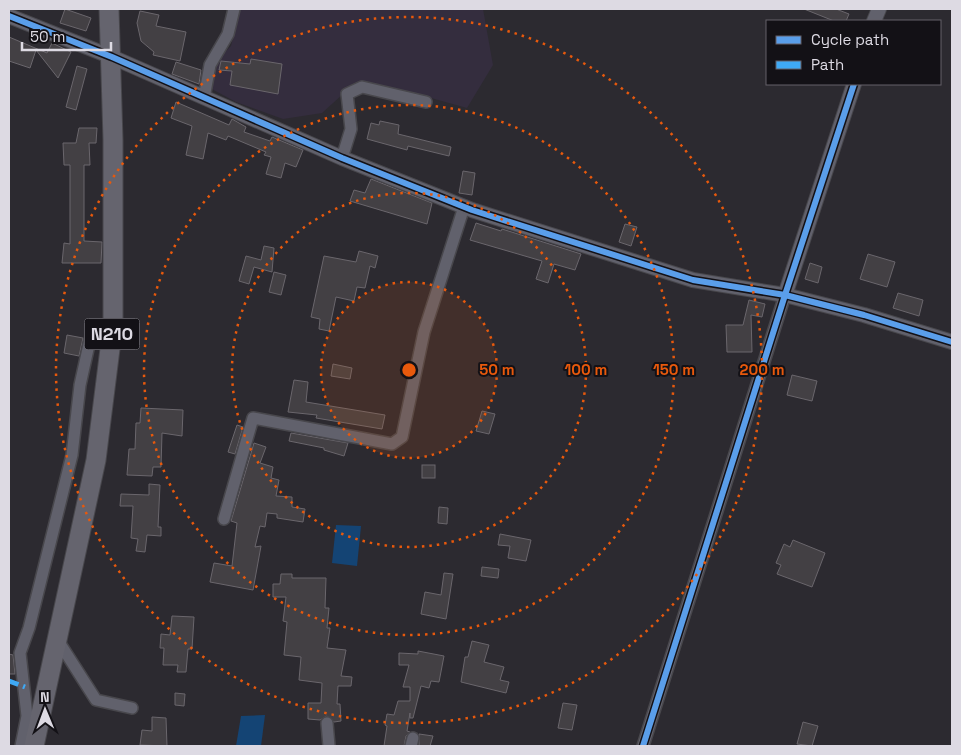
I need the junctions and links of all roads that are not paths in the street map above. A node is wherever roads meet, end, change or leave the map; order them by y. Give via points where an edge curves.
1 (110, 9) edge
2 (234, 9) edge
3 (9, 16) edge
4 (112, 57) junction
5 (854, 85) edge
6 (204, 98) junction
7 (426, 102) dead end
8 (342, 158) junction
9 (464, 207) junction
10 (785, 295) junction
11 (113, 323) junction
12 (952, 342) edge
13 (224, 519) dead end
14 (55, 647) junction
15 (14, 652) edge
16 (132, 708) dead end
17 (327, 723) dead end
18 (21, 746) edge
19 (34, 746) edge
20 (329, 746) edge
21 (643, 746) edge

1 - 4 highway, N210
2 - 6 street via 228,34 210,65
3 - 4 street
4 - 6 street
4 - 11 highway, N210
5 - 10 street
6 - 8 street
7 - 8 street via 362,87 347,94 351,128
8 - 9 street
9 - 10 street via 693,280
9 - 13 street via 424,332 402,437 392,444 253,418
10 - 12 street via 864,314
10 - 21 street
11 - 14 highway, N210 via 96,460
11 - 15 street via 90,340 80,385 72,455 29,628
14 - 16 street via 96,700
14 - 19 highway, N210
15 - 18 street via 27,707
17 - 20 street

